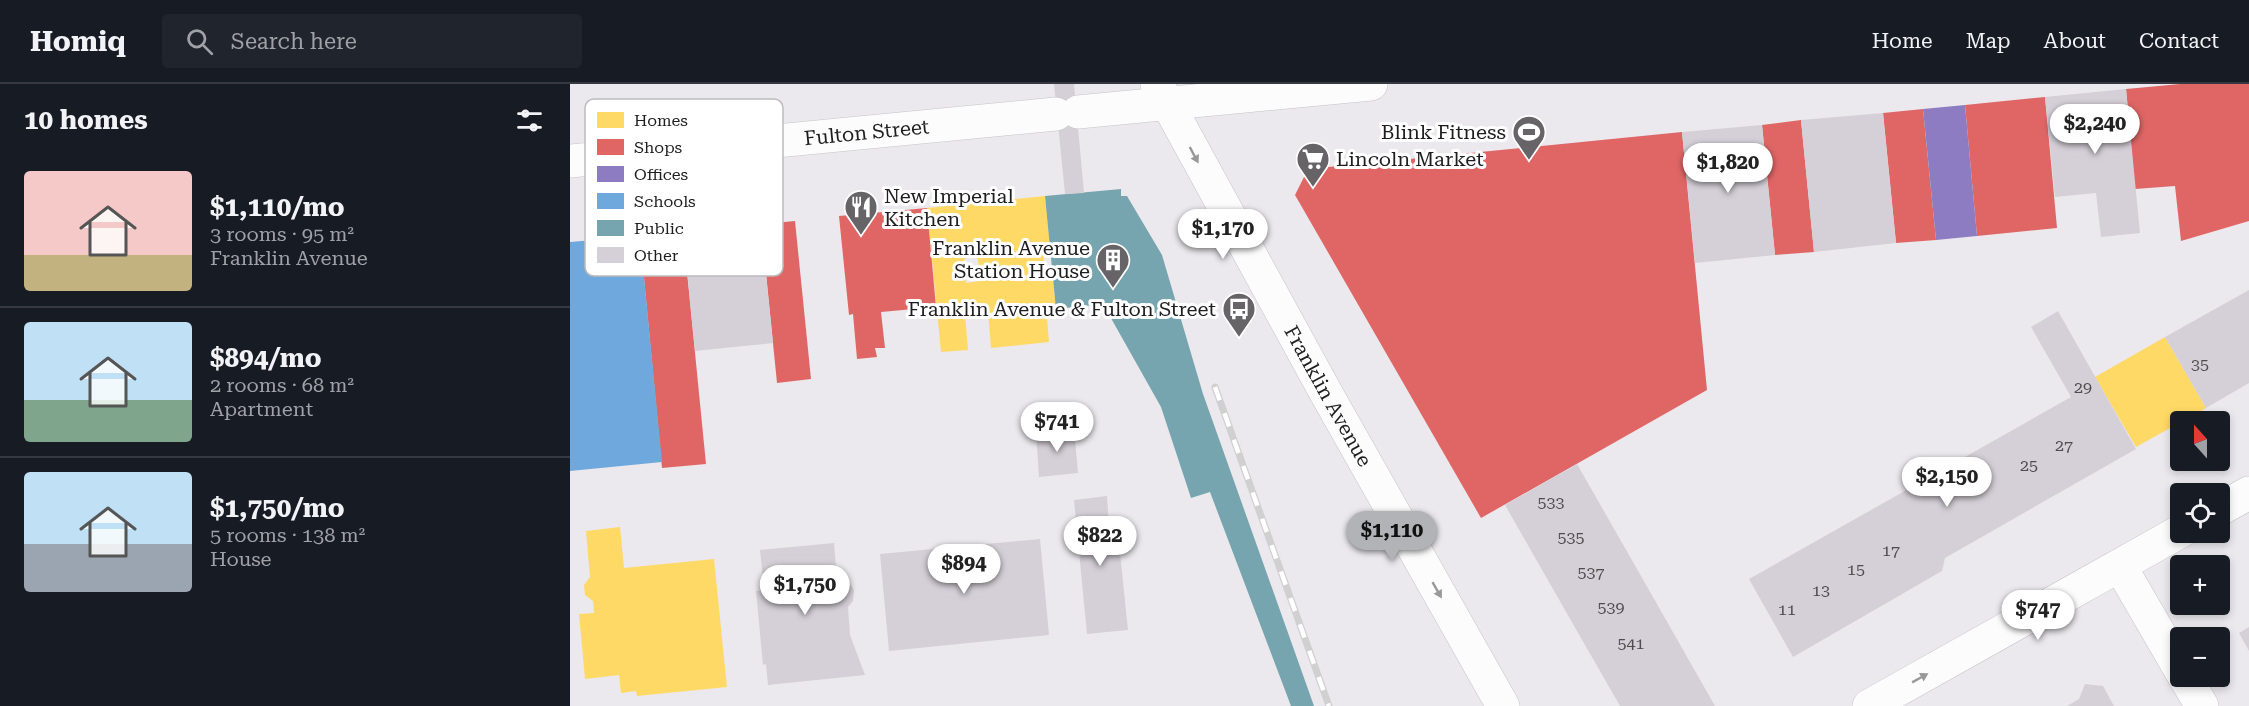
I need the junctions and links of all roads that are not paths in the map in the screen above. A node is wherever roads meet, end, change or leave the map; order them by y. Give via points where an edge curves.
1 (1371, 84) edge
2 (1162, 94) edge
3 (783, 140) edge
4 (585, 160) edge
5 (570, 161) edge
6 (2249, 493) edge
7 (2230, 503) edge
8 (2170, 537) edge
9 (2120, 566) junction
10 (2170, 652) edge
11 (2191, 687) edge
12 (1503, 706) edge
13 (1869, 706) edge
14 (2202, 706) edge

1 - 2 street, Fulton Street
2 - 3 street, Fulton Street via 1067,113
2 -> 12 street, Franklin Avenue
4 - 5 street, Fulton Street
6 - 7 street
8 - 9 street
9 - 10 street
13 -> 9 street
11 - 14 street

